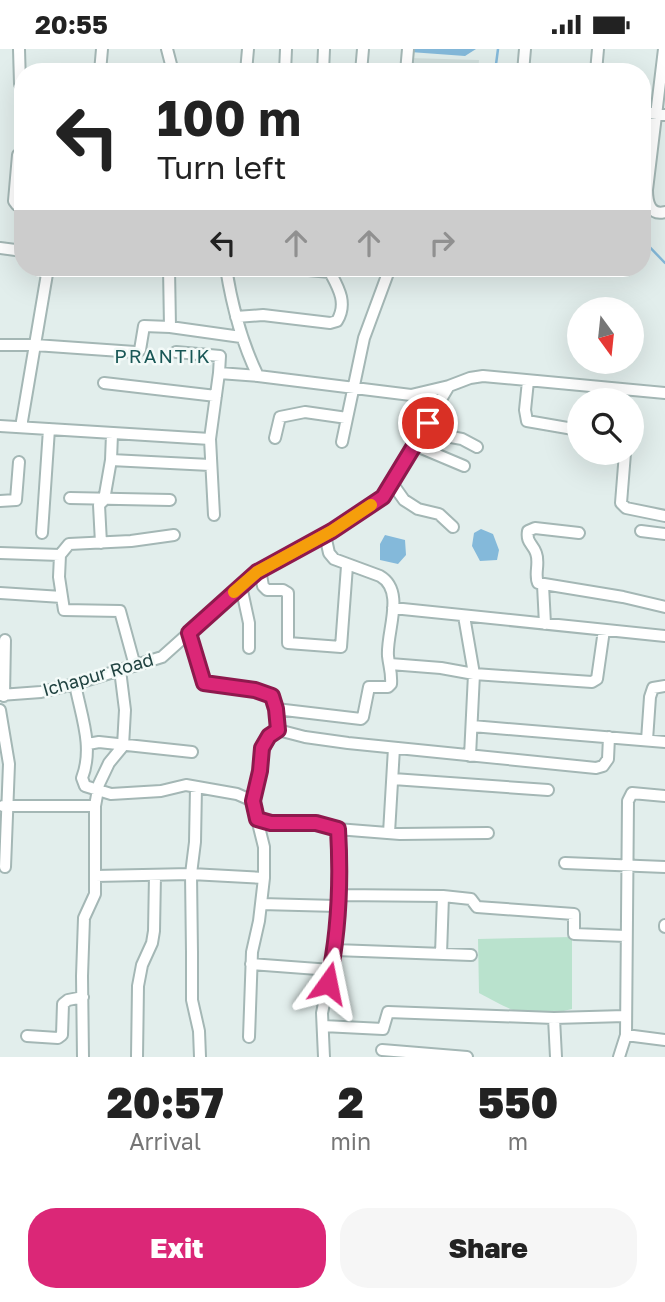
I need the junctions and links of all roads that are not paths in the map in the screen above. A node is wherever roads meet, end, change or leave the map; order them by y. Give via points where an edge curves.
1 (664, 49) edge
2 (661, 114) edge
3 (651, 177) edge
4 (46, 277) edge
5 (169, 277) edge
6 (228, 277) edge
7 (333, 277) edge
8 (387, 277) edge
9 (236, 317) junction
10 (170, 327) junction
11 (241, 337) junction
12 (0, 345) edge
13 (35, 345) junction
14 (176, 352) dead end
15 (219, 373) junction
16 (258, 376) junction
17 (528, 381) junction
18 (104, 383) dead end
19 (449, 386) junction
20 (353, 387) junction
21 (665, 393) edge
22 (216, 396) junction
23 (347, 418) junction
24 (428, 423) junction
25 (0, 426) edge
26 (21, 427) junction
27 (567, 428) edge
28 (49, 429) junction
29 (112, 434) junction
30 (275, 438) dead end
31 (210, 439) junction
32 (342, 442) dead end
33 (414, 445) junction
34 (477, 447) dead end
35 (111, 460) junction
36 (19, 462) dead end
37 (210, 465) junction
38 (624, 465) edge
39 (464, 466) dead end
40 (391, 482) junction
41 (70, 498) dead end
42 (104, 500) junction
43 (170, 500) dead end
44 (0, 501) edge
45 (214, 515) dead end
46 (665, 516) edge
47 (453, 527) dead end
48 (641, 531) dead end
49 (42, 533) dead end
50 (579, 533) dead end
51 (665, 534) edge
52 (174, 535) dead end
53 (325, 535) junction
54 (102, 543) junction
55 (0, 553) edge
56 (60, 555) junction
57 (347, 566) junction
58 (260, 570) junction
59 (543, 585) junction
60 (240, 586) junction
61 (0, 593) edge
62 (62, 597) junction
63 (665, 607) edge
64 (393, 608) junction
65 (464, 615) junction
66 (545, 624) junction
67 (604, 630) junction
68 (189, 633) junction
69 (665, 636) edge
70 (5, 640) dead end
71 (249, 648) dead end
72 (390, 664) junction
73 (135, 666) junction
74 (120, 670) junction
75 (474, 674) junction
76 (75, 684) junction
77 (665, 686) edge
78 (2, 696) edge
79 (276, 709) junction
80 (0, 710) edge
81 (472, 726) junction
82 (278, 730) junction
83 (609, 737) junction
84 (647, 740) junction
85 (665, 742) edge
86 (88, 744) junction
87 (123, 746) junction
88 (394, 748) junction
89 (192, 752) dead end
90 (470, 756) junction
91 (393, 779) junction
92 (196, 787) junction
93 (98, 790) junction
94 (548, 790) dead end
95 (665, 796) edge
96 (253, 801) junction
97 (3, 806) edge
98 (96, 806) junction
99 (257, 819) junction
100 (338, 829) junction
101 (389, 833) junction
102 (488, 834) dead end
103 (565, 863) dead end
104 (5, 867) dead end
105 (628, 867) junction
106 (665, 867) edge
107 (191, 874) junction
108 (155, 875) junction
109 (95, 876) junction
110 (264, 878) junction
111 (443, 896) junction
112 (337, 900) junction
113 (261, 904) junction
114 (626, 936) junction
115 (335, 950) junction
116 (440, 954) junction
117 (471, 955) dead end
118 (251, 964) junction
119 (331, 970) junction
120 (82, 997) junction
121 (625, 1016) junction
122 (554, 1018) junction
123 (323, 1026) junction
124 (626, 1035) junction
125 (27, 1036) dead end
126 (249, 1037) dead end
127 (665, 1040) edge
128 (382, 1050) dead end
129 (83, 1057) edge
130 (137, 1057) edge
131 (200, 1057) edge
132 (324, 1057) edge
133 (467, 1057) edge
134 (556, 1057) edge
135 (619, 1057) edge

1 - 2 street
2 - 3 street
4 - 13 street
5 - 10 street
6 - 9 street
7 - 9 street via 342,295 337,321
8 - 20 street via 364,338
9 - 11 street
10 - 11 street
10 - 13 street via 144,326 140,350 135,352
11 - 16 street
12 - 13 street
13 - 26 street
14 - 15 street via 220,356
15 - 16 street
15 - 22 street
16 - 20 street
17 - 19 street via 483,376
17 - 21 street
17 - 27 street via 527,421
18 - 22 street
19 - 20 street via 411,395
19 - 24 street, Ichapur Road
20 - 23 street
22 - 31 street
23 - 30 street via 305,412 280,417
23 - 32 street
24 - 33 street, Ichapur Road
24 - 34 street via 440,435
25 - 26 street
26 - 28 street
28 - 29 street
28 - 49 street
29 - 31 street
29 - 35 street
31 - 37 street
33 - 39 street
33 - 40 street, Ichapur Road
35 - 37 street
35 - 42 street
36 - 44 street via 16,500
37 - 45 street
38 - 46 street via 621,503 625,508
40 - 47 street via 404,500 439,514
40 - 53 street, Ichapur Road via 383,497
41 - 42 street
42 - 43 street
42 - 54 street via 99,505
48 - 51 street
50 - 59 street via 528,531 527,541 537,555 536,580
52 - 54 street
53 - 57 street via 331,556
53 - 58 street, Ichapur Road
54 - 56 street via 67,544
55 - 56 street
56 - 62 street
57 - 58 street via 341,647 288,643 288,593 267,590
57 - 64 street via 387,580
58 - 60 street, Ichapur Road
59 - 63 street
59 - 66 street
60 - 68 street, Ichapur Road
60 - 71 street via 249,623
61 - 62 street
62 - 73 street via 64,610 120,611
64 - 65 street
64 - 72 street
65 - 66 street
65 - 75 street
66 - 67 street
67 - 69 street
67 - 75 street via 593,682
68 - 73 street, Ichapur Road via 162,657
68 - 79 street via 204,683 266,692
70 - 78 street
72 - 75 street
72 - 79 street via 391,684 369,687 362,718
73 - 74 street, Ichapur Road
74 - 76 street, Ichapur Road
74 - 87 street
75 - 81 street
76 - 78 street, Ichapur Road
76 - 86 street
77 - 84 street via 653,688
79 - 82 street
80 - 97 street via 9,764
81 - 83 street
81 - 90 street
82 - 88 street
82 - 96 street via 262,748
83 - 84 street
83 - 90 street via 607,759 596,768
84 - 85 street
86 - 87 street
86 - 93 street via 82,783
87 - 89 street
87 - 93 street via 109,763
88 - 90 street
88 - 91 street
91 - 94 street
91 - 101 street
92 - 93 street
92 - 96 street
92 - 107 street
93 - 98 street
95 - 105 street via 632,793 629,797
96 - 99 street
97 - 98 street
97 - 104 street
98 - 109 street
99 - 100 street
99 - 110 street via 264,847
100 - 101 street
100 - 112 street
101 - 102 street
103 - 105 street
105 - 106 street
105 - 114 street
107 - 108 street
107 - 110 street
107 - 131 street via 192,1000
108 - 109 street
108 - 130 street via 152,943 138,986
109 - 120 street via 95,894 84,918
110 - 113 street
111 - 112 street
111 - 114 street via 471,899 477,907 574,914 574,935
111 - 116 street
112 - 113 street
112 - 115 street
113 - 118 street
114 - 121 street
115 - 116 street
115 - 119 street
116 - 117 street
118 - 119 street
118 - 126 street
119 - 123 street
120 - 125 street via 63,1004 62,1035 58,1038
120 - 129 street
121 - 122 street
121 - 124 street
122 - 123 street via 388,1012 383,1028
122 - 134 street
123 - 132 street
124 - 127 street
124 - 135 street
128 - 133 street

